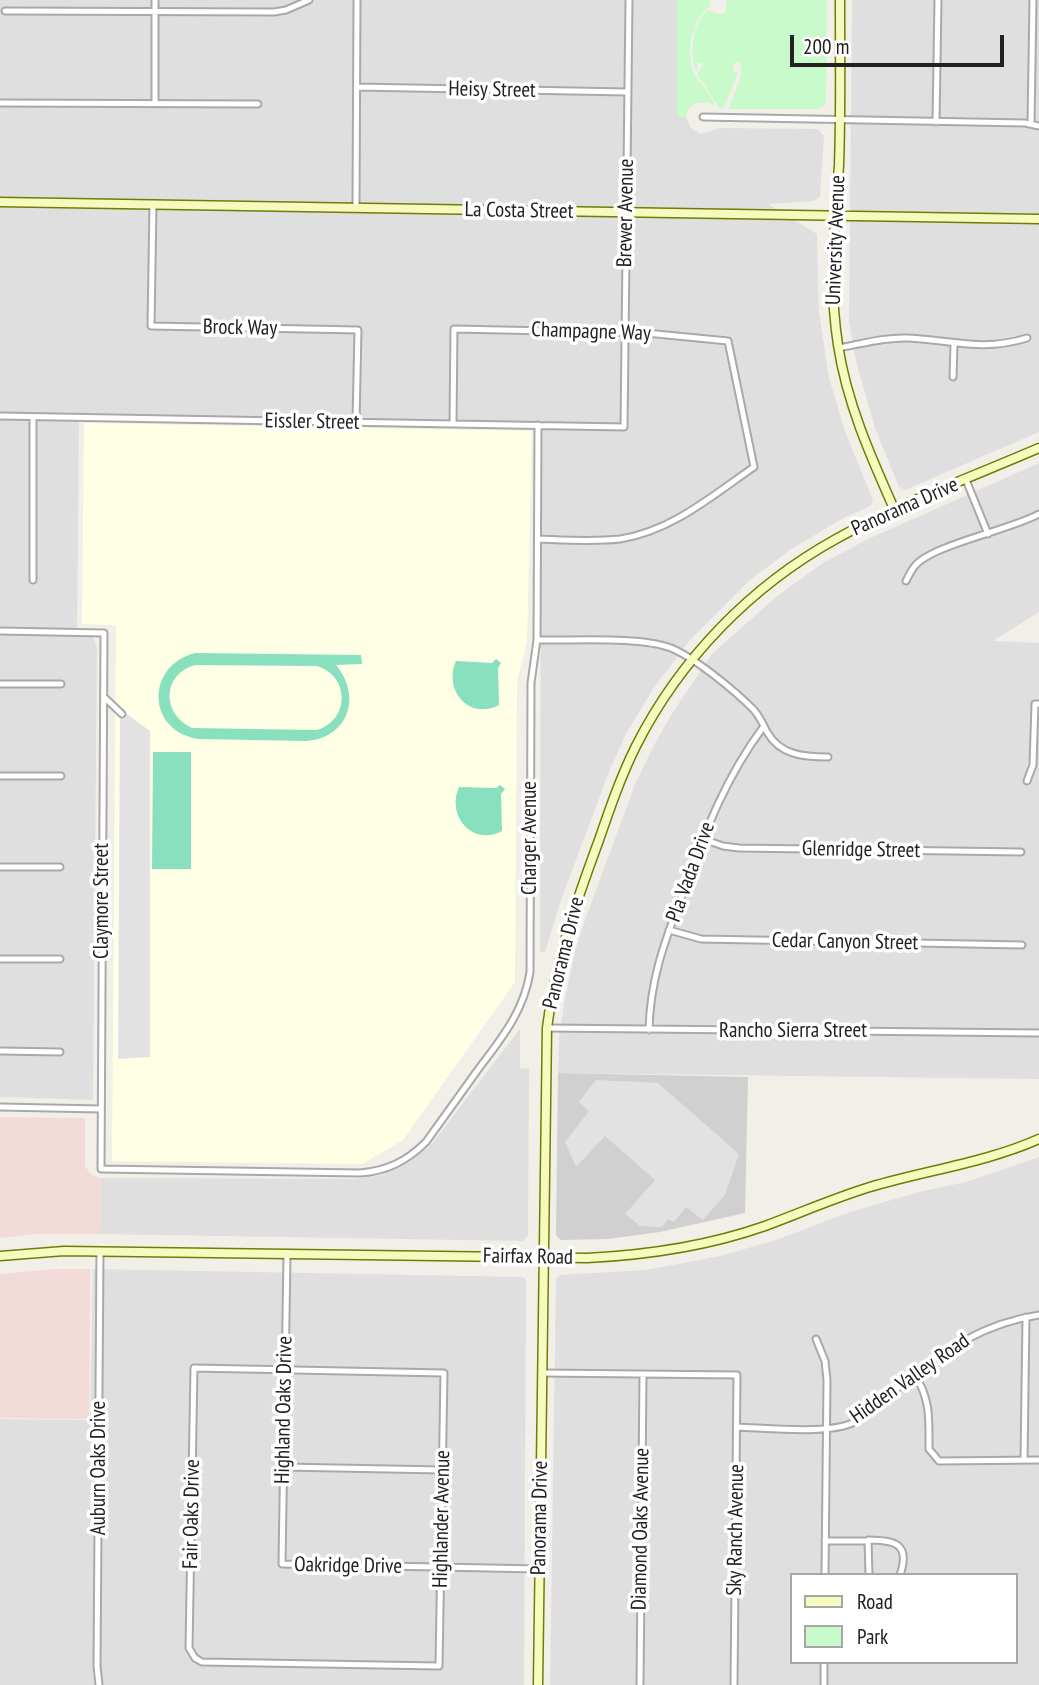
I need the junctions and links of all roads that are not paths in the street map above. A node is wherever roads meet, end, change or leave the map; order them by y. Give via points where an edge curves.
1 (155, 0) edge
2 (309, 0) edge
3 (357, 0) edge
4 (629, 0) edge
5 (840, 0) edge
6 (938, 0) edge
7 (1033, 0) edge
8 (5, 11) dead end
9 (155, 11) junction
10 (1036, 37) edge
11 (357, 87) junction
12 (627, 92) junction
13 (0, 103) edge
14 (155, 103) junction
15 (257, 104) dead end
16 (703, 117) dead end
17 (839, 120) junction
18 (936, 122) junction
19 (1031, 124) junction
20 (1039, 126) edge
21 (0, 202) edge
22 (153, 204) junction
23 (356, 208) junction
24 (625, 212) junction
25 (834, 216) junction
26 (1039, 219) edge
27 (625, 332) junction
28 (1027, 338) dead end
29 (954, 344) junction
30 (838, 348) junction
31 (953, 377) dead end
32 (0, 416) edge
33 (33, 417) junction
34 (356, 422) junction
35 (453, 424) junction
36 (538, 425) junction
37 (624, 427) joint
38 (1039, 448) edge
39 (967, 480) junction
40 (895, 511) junction
41 (1039, 514) edge
42 (988, 534) junction
43 (538, 539) junction
44 (33, 580) dead end
45 (906, 581) dead end
46 (0, 631) edge
47 (537, 640) junction
48 (692, 660) junction
49 (0, 684) edge
50 (61, 684) dead end
51 (103, 697) junction
52 (1037, 704) edge
53 (122, 714) dead end
54 (764, 726) junction
55 (828, 757) dead end
56 (0, 776) edge
57 (61, 776) dead end
58 (1027, 781) dead end
59 (703, 839) junction
60 (1021, 852) dead end
61 (0, 867) edge
62 (61, 867) dead end
63 (669, 930) junction
64 (1022, 945) dead end
65 (0, 958) edge
66 (60, 959) dead end
67 (547, 1028) junction
68 (649, 1030) junction
69 (1039, 1033) edge
70 (0, 1051) edge
71 (60, 1052) dead end
72 (0, 1107) edge
73 (101, 1109) junction
74 (1039, 1139) edge
75 (101, 1169) joint
76 (100, 1251) junction
77 (287, 1255) junction
78 (0, 1256) edge
79 (543, 1257) junction
80 (1039, 1315) edge
81 (1026, 1317) junction
82 (816, 1339) dead end
83 (285, 1370) junction
84 (542, 1373) junction
85 (643, 1374) junction
86 (914, 1374) junction
87 (737, 1427) junction
88 (827, 1428) junction
89 (1024, 1460) junction
90 (1039, 1460) edge
91 (284, 1467) junction
92 (442, 1470) junction
93 (825, 1541) junction
94 (868, 1541) junction
95 (282, 1564) joint
96 (441, 1567) junction
97 (540, 1569) junction
98 (825, 1573) edge
99 (869, 1573) edge
100 (900, 1573) edge
101 (824, 1664) edge
102 (439, 1666) joint
103 (99, 1685) edge
104 (538, 1685) edge
105 (640, 1685) edge
106 (734, 1685) edge
107 (824, 1685) edge

1 - 9 street
2 - 9 street via 274,12
3 - 11 street
4 - 12 street, Brewer Avenue
5 - 17 street, University Avenue
6 - 18 street
7 - 10 street
8 - 9 street
9 - 14 street
10 - 19 street
11 - 12 street, Heisy Street
11 - 23 street
12 - 24 street, Brewer Avenue
13 - 14 street
14 - 15 street
16 - 17 street
17 - 18 street
17 - 25 street, University Avenue
18 - 19 street
19 - 20 street
21 - 22 street, La Costa Street
22 - 23 street, La Costa Street
22 - 34 street, Brock Way via 151,326 358,330
23 - 24 street, La Costa Street
24 - 25 street, La Costa Street
24 - 27 street, Brewer Avenue
25 - 26 street, La Costa Street
25 - 30 street, University Avenue via 832,290
27 - 35 street, Champagne Way via 454,329
27 - 37 street, Brewer Avenue
27 - 43 street, Champagne Way via 728,341 754,467 683,516 653,530 603,540
28 - 29 street via 996,345
29 - 30 street via 906,338
29 - 31 street
30 - 40 street, University Avenue via 857,421
32 - 33 street, Eissler Street
33 - 34 street, Eissler Street
33 - 44 street
34 - 35 street, Eissler Street
35 - 36 street, Eissler Street
36 - 37 street, Eissler Street
36 - 43 street, Charger Avenue
38 - 39 street, Panorama Drive
39 - 40 street, Panorama Drive
39 - 42 street
40 - 48 street, Panorama Drive via 837,539 773,581
41 - 42 street
42 - 45 street via 929,556 914,565
43 - 47 street, Charger Avenue
46 - 51 street, Claymore Street via 104,633
47 - 48 street via 644,642 671,648
47 - 75 street, Charger Avenue via 531,683 530,972 512,1023 417,1151 396,1165 357,1173
48 - 54 street via 753,709
48 - 67 street, Panorama Drive via 649,722 614,797 562,946
49 - 50 street
51 - 53 street
51 - 73 street, Claymore Street
52 - 58 street via 1033,765
54 - 55 street via 774,742 790,753
54 - 59 street, Pla Vada Drive via 725,787
56 - 57 street
59 - 60 street, Glenridge Street via 739,848
59 - 63 street, Pla Vada Drive
61 - 62 street
63 - 64 street, Cedar Canyon Street via 701,939
63 - 68 street, Pla Vada Drive via 653,978
65 - 66 street
67 - 68 street, Rancho Sierra Street
67 - 79 street, Panorama Drive
68 - 69 street, Rancho Sierra Street
70 - 71 street
72 - 73 street
73 - 75 street, Claymore Street
74 - 79 street, Fairfax Road via 978,1161 851,1193 706,1243 626,1256
76 - 77 street, Fairfax Road
76 - 78 street, Fairfax Road
76 - 103 street, Auburn Oaks Drive
77 - 79 street, Fairfax Road
77 - 83 street, Highland Oaks Drive
79 - 84 street, Panorama Drive
80 - 81 street, Hidden Valley Road
81 - 86 street, Hidden Valley Road via 965,1338
81 - 89 street
82 - 88 street via 827,1372
83 - 91 street, Highland Oaks Drive
83 - 92 street, Highlander Avenue via 444,1373
83 - 102 street, Fair Oaks Drive via 194,1368 190,1648 195,1658 202,1662
84 - 85 street
84 - 97 street, Panorama Drive
85 - 87 street, Sky Ranch Avenue via 737,1375
85 - 105 street, Diamond Oaks Avenue
86 - 88 street, Hidden Valley Road via 859,1419
86 - 89 street via 928,1404 929,1449 939,1461
87 - 88 street, Hidden Valley Road
87 - 106 street, Sky Ranch Avenue
88 - 93 street
89 - 90 street
91 - 92 street
91 - 95 street, Highland Oaks Drive
92 - 96 street, Highlander Avenue
93 - 94 street
93 - 98 street
94 - 99 street
94 - 100 street via 897,1543 902,1551
95 - 96 street, Oakridge Drive
96 - 97 street, Oakridge Drive
96 - 102 street, Highlander Avenue
97 - 104 street, Panorama Drive
101 - 107 street

